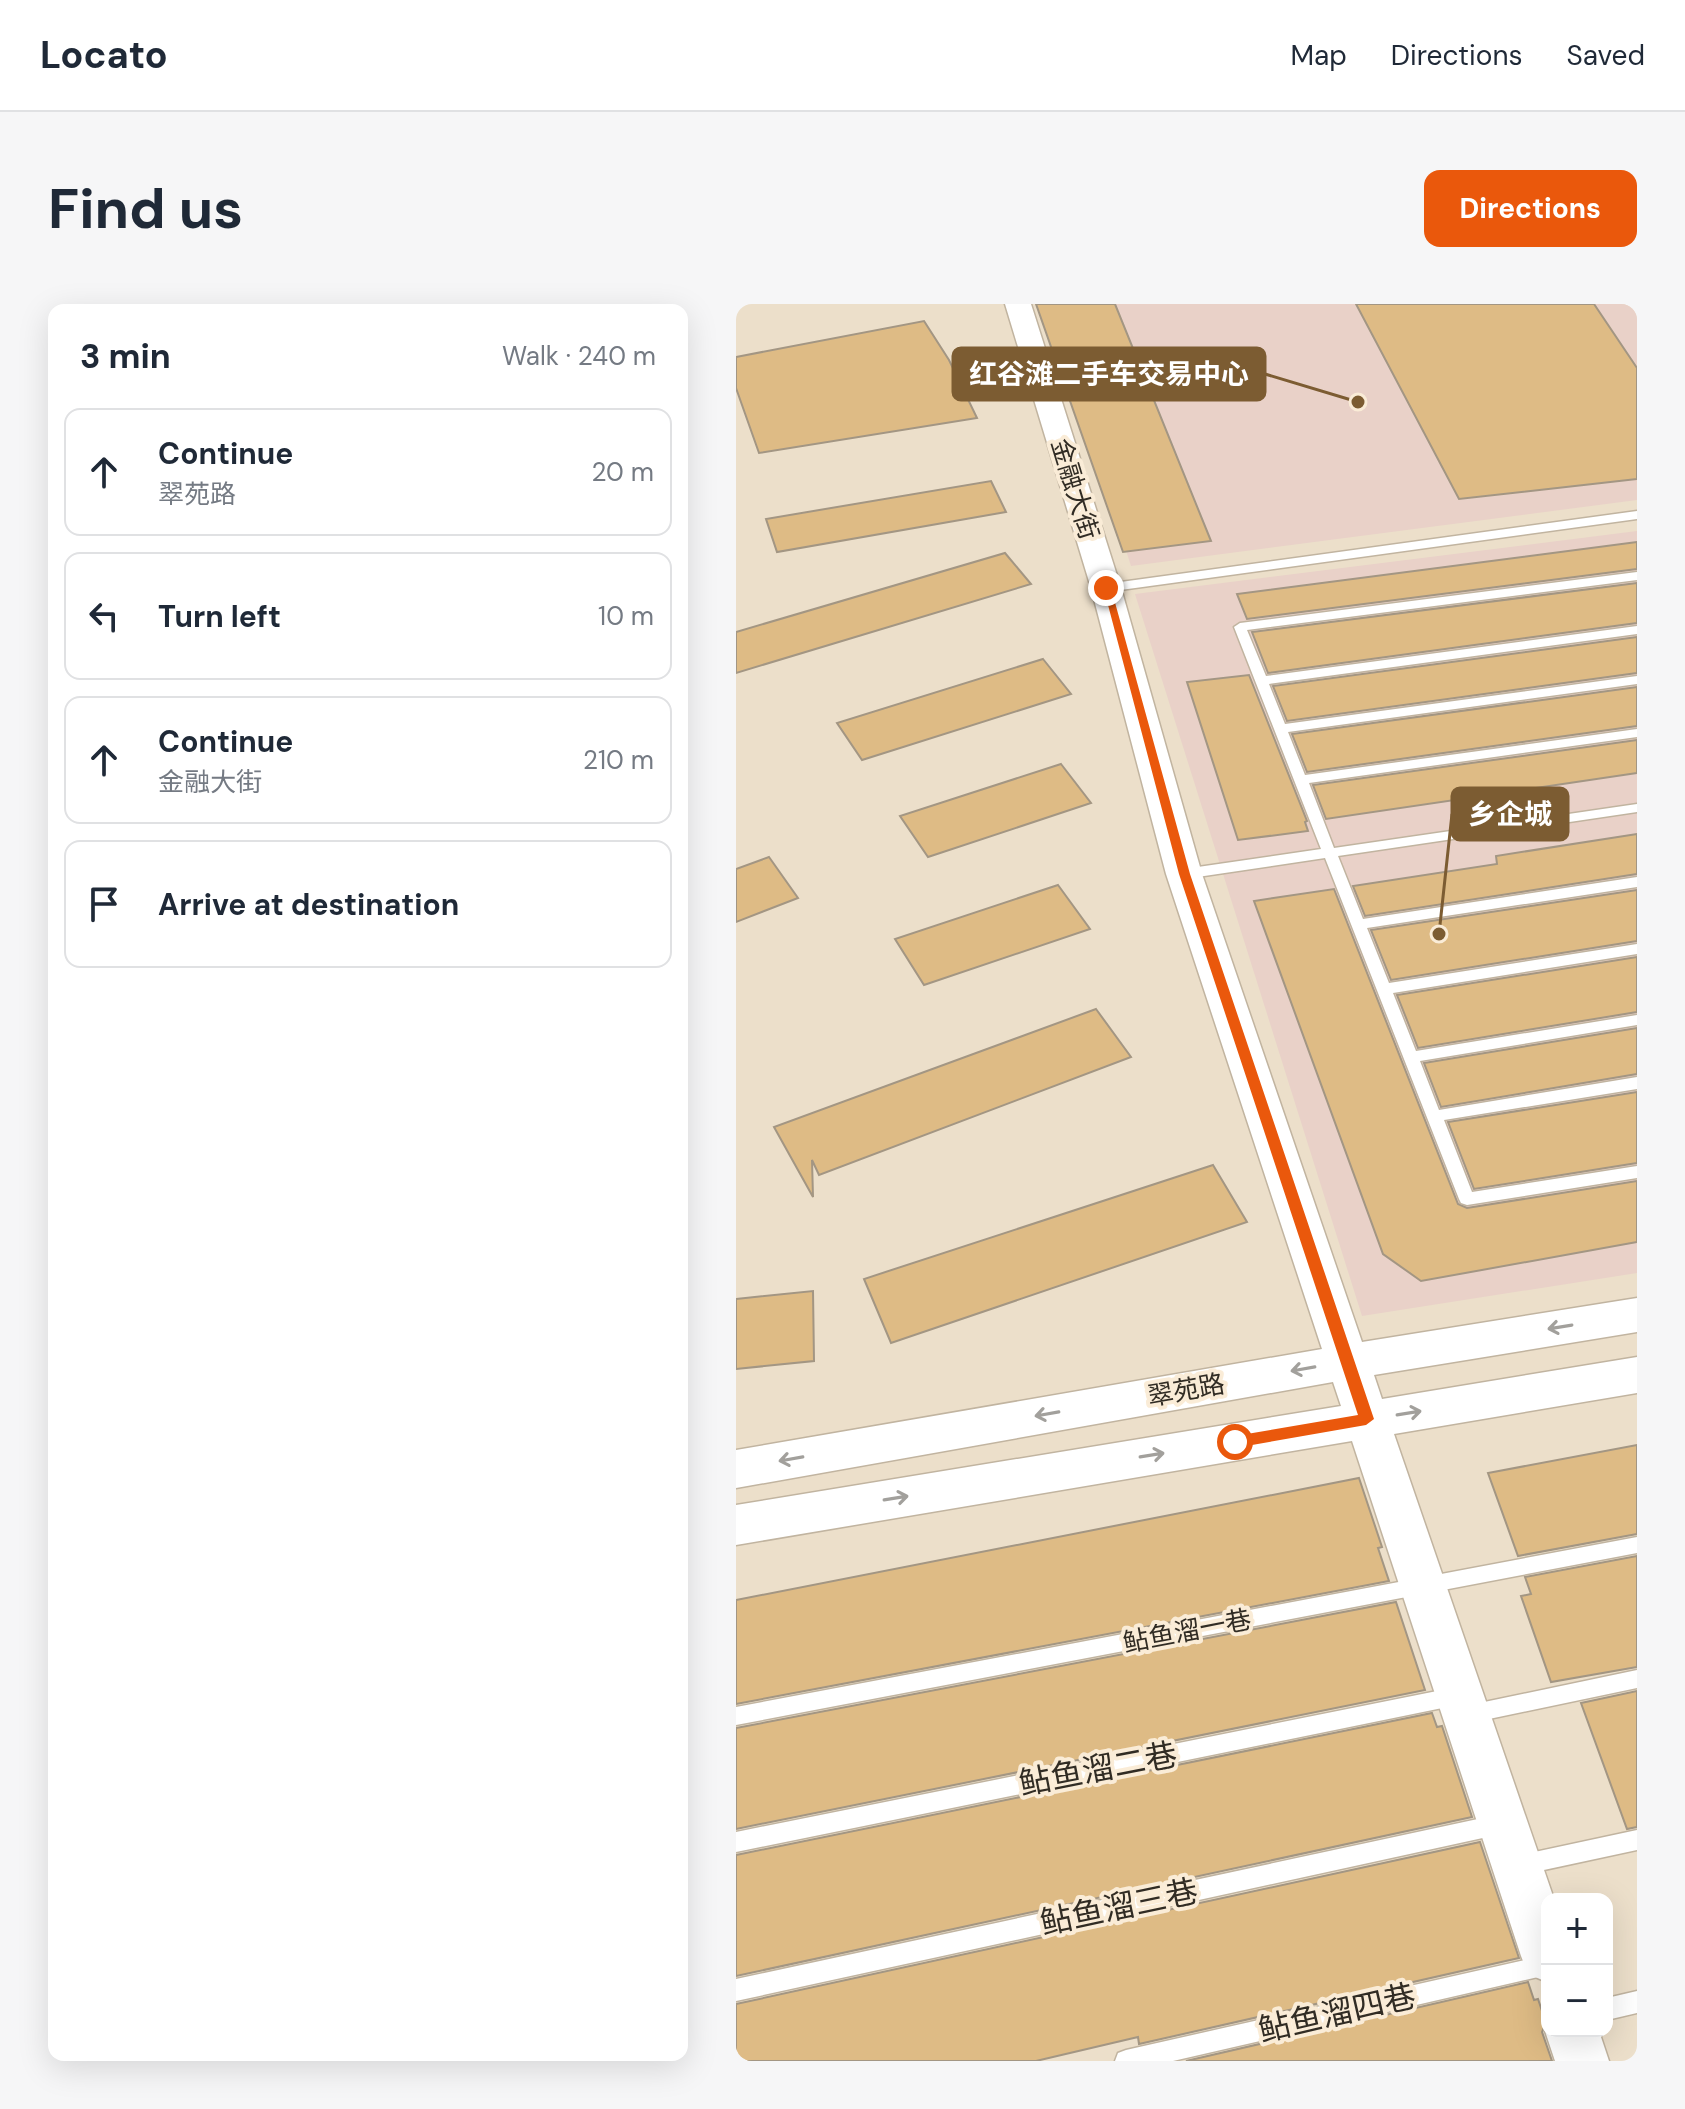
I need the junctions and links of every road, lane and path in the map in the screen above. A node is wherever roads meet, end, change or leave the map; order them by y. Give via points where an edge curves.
1 (1018, 304) edge
2 (1637, 515) edge
3 (1637, 576) edge
4 (1106, 588) junction
5 (1637, 630) edge
6 (1637, 680) edge
7 (1261, 681) junction
8 (1280, 729) junction
9 (1637, 733) edge
10 (1301, 780) junction
11 (1637, 808) edge
12 (1330, 853) junction
13 (1184, 874) junction
14 (1637, 882) edge
15 (1358, 925) junction
16 (1637, 949) edge
17 (1384, 989) junction
18 (1637, 1020) edge
19 (1411, 1057) junction
20 (1637, 1083) edge
21 (1435, 1116) junction
22 (1637, 1172) edge
23 (1637, 1315) edge
24 (1346, 1362) junction
25 (1637, 1375) edge
26 (1366, 1419) junction
27 (736, 1469) edge
28 (736, 1525) edge
29 (1637, 1545) edge
30 (1422, 1587) junction
31 (1637, 1679) edge
32 (1462, 1705) junction
33 (736, 1716) edge
34 (1637, 1840) edge
35 (736, 1842) edge
36 (1509, 1845) junction
37 (1541, 1938) edge
38 (1541, 1966) edge
39 (736, 1990) edge
40 (1637, 2002) edge
41 (1613, 2008) edge
42 (1574, 2037) edge
43 (1126, 2061) edge
44 (1582, 2061) edge

1 - 4 street, 金融大街
2 - 4 lane
3 - 7 lane via 1240,627
4 - 13 street, 金融大街
5 - 7 lane
6 - 8 lane
7 - 8 lane
8 - 10 lane
9 - 10 lane
10 - 12 lane
11 - 12 lane
12 - 13 lane
12 - 15 lane
13 - 24 street, 金融大街
14 - 15 lane
15 - 17 lane
16 - 17 lane
17 - 19 lane
18 - 19 lane
19 - 21 lane
20 - 21 lane
21 - 22 lane via 1467,1199
23 -> 24 street, 翠苑路
24 - 26 street, 金融大街
24 -> 27 street, 翠苑路
26 -> 25 street
28 -> 26 street
26 - 30 street, 金融大街
29 - 30 lane, 鲇鱼溜一巷
30 - 32 street, 金融大街
30 - 33 lane, 鲇鱼溜一巷
31 - 32 lane, 鲇鱼溜二巷
32 - 35 lane, 鲇鱼溜二巷
32 - 36 street, 金融大街
34 - 36 lane, 鲇鱼溜三巷
36 - 37 street, 金融大街
36 - 39 lane, 鲇鱼溜三巷
38 - 43 lane, 鲇鱼溜四巷
40 - 41 lane
42 - 44 street

